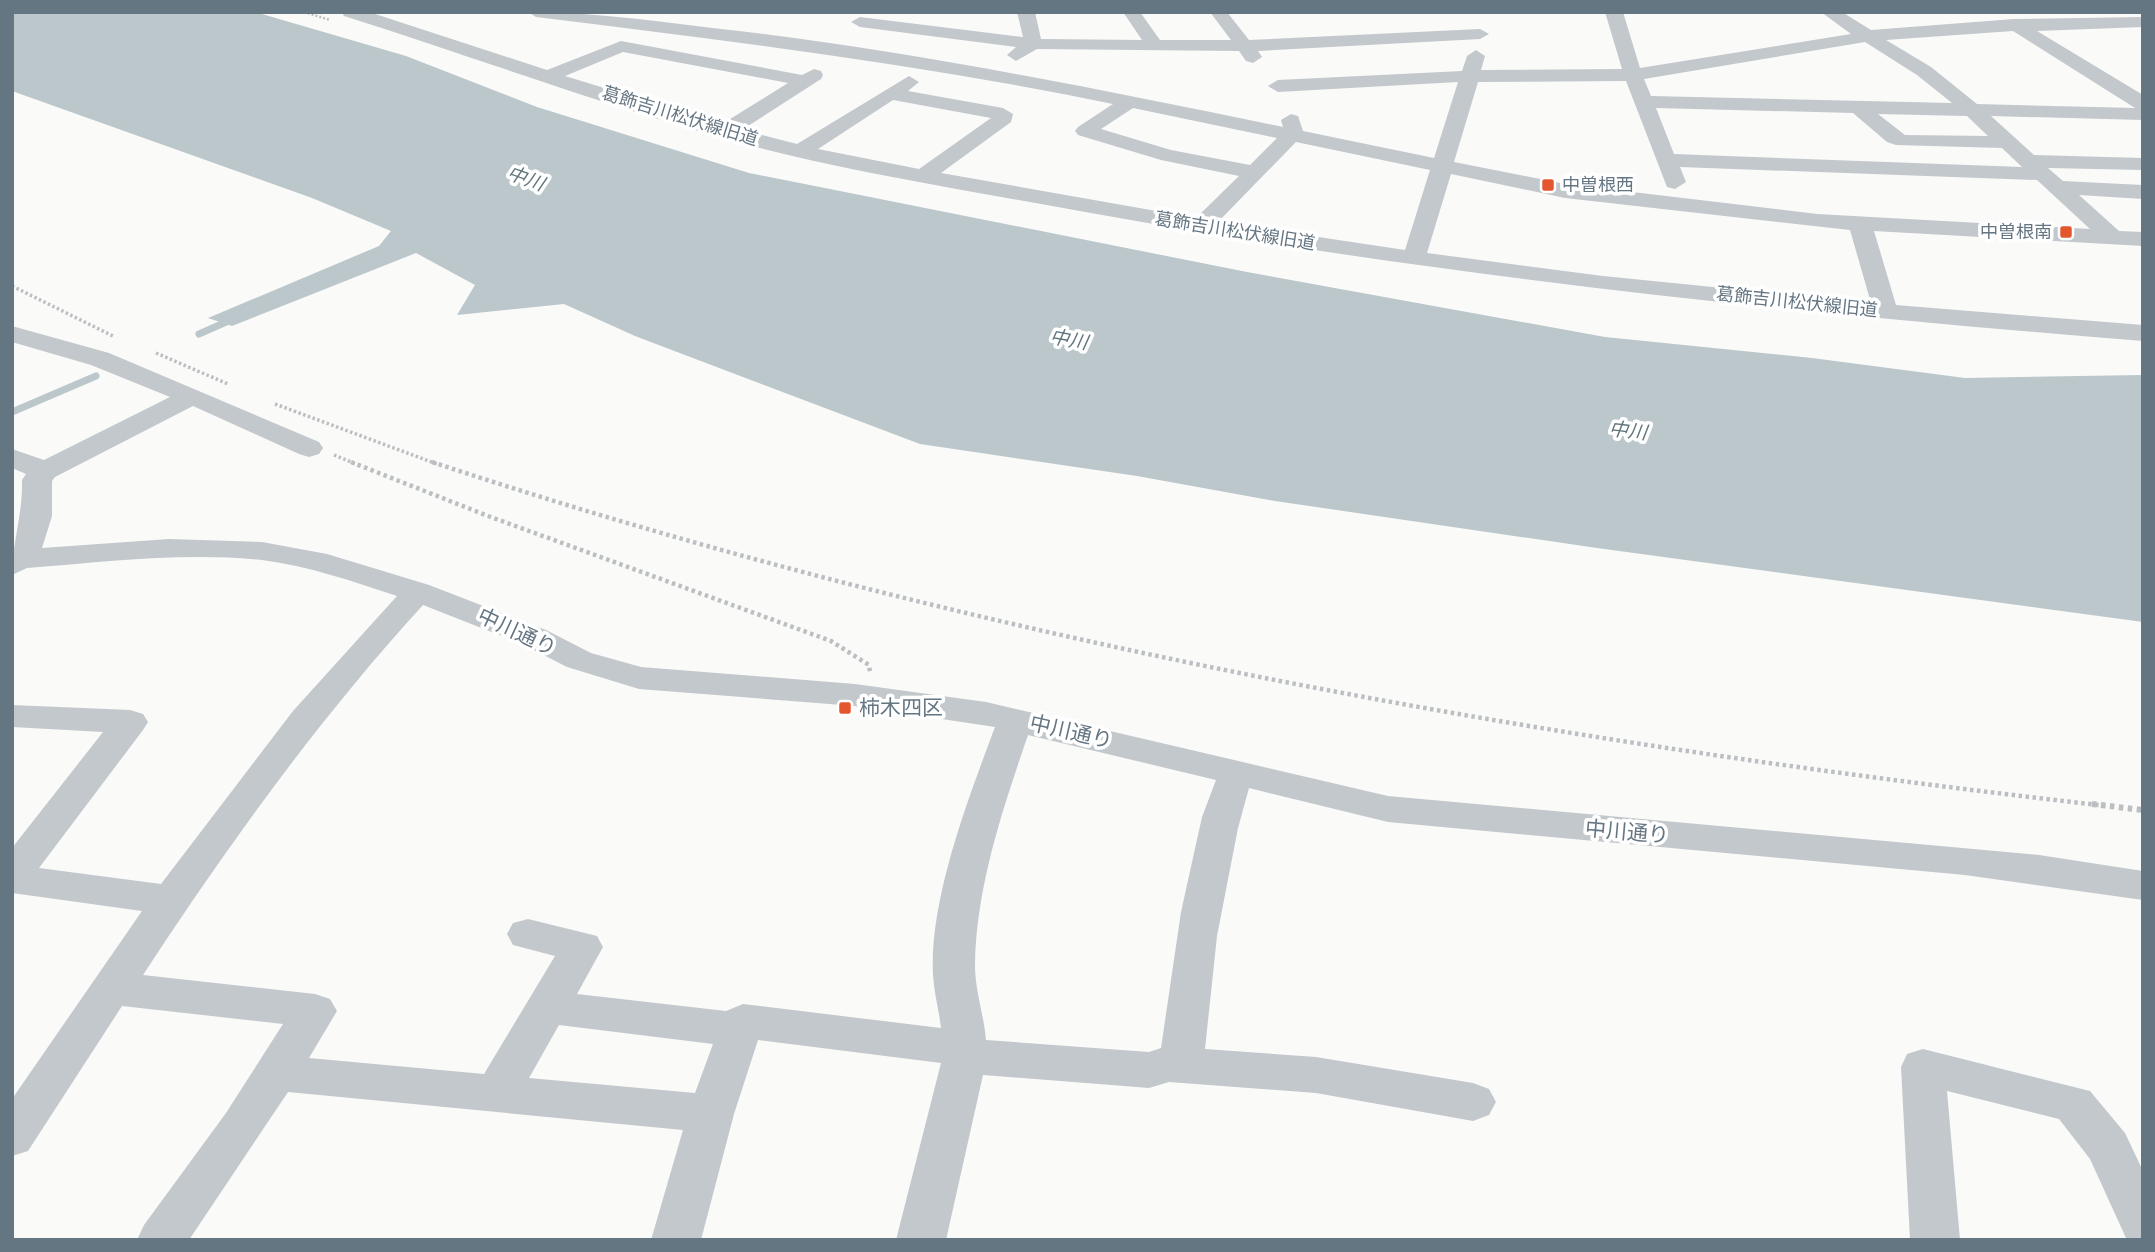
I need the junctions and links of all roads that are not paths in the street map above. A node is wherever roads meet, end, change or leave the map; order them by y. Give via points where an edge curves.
1 (350, 12) edge
2 (419, 12) edge
3 (1026, 12) edge
4 (1131, 12) edge
5 (1218, 12) edge
6 (1476, 12) edge
7 (1829, 12) edge
8 (1921, 12) edge
9 (1994, 12) edge
10 (549, 13) edge
11 (1619, 13) edge
12 (862, 17) edge
13 (720, 18) dead end
14 (1394, 21) dead end
15 (2142, 22) edge
16 (388, 24) junction
17 (2016, 25) junction
18 (1947, 28) junction
19 (699, 30) junction
20 (1480, 34) junction
21 (1869, 36) junction
22 (1411, 38) junction
23 (1033, 44) junction
24 (1155, 45) junction
25 (1244, 46) junction
26 (849, 50) junction
27 (937, 64) junction
28 (992, 73) junction
29 (1633, 75) junction
30 (548, 76) junction
31 (1472, 76) junction
32 (805, 81) junction
33 (1278, 86) junction
34 (2133, 91) edge
35 (890, 94) junction
36 (1131, 101) junction
37 (1644, 102) junction
38 (2143, 104) edge
39 (1857, 106) junction
40 (1971, 109) junction
41 (2143, 114) edge
42 (726, 131) junction
43 (1291, 135) junction
44 (2007, 142) junction
45 (802, 150) junction
46 (1666, 160) junction
47 (2143, 164) edge
48 (1441, 168) junction
49 (1254, 172) junction
50 (2041, 174) junction
51 (924, 175) junction
52 (2143, 192) edge
53 (1684, 207) junction
54 (1860, 223) junction
55 (1201, 226) junction
56 (2112, 237) junction
57 (2143, 239) edge
58 (1414, 258) junction
59 (1885, 310) junction
60 (2143, 333) edge
61 (12, 334) edge
62 (192, 396) junction
63 (310, 448) road end
64 (12, 458) edge
65 (45, 471) junction
66 (14, 562) edge
67 (418, 592) junction
68 (12, 716) edge
69 (1015, 720) junction
70 (1237, 774) junction
71 (12, 877) edge
72 (2143, 886) edge
73 (170, 900) junction
74 (528, 934) dead end
75 (112, 988) junction
76 (548, 1007) junction
77 (738, 1030) junction
78 (964, 1052) junction
79 (1170, 1064) junction
80 (278, 1073) junction
81 (496, 1094) junction
82 (1473, 1102) dead end
83 (712, 1114) junction
84 (12, 1137) edge
85 (2143, 1223) edge
86 (161, 1240) edge
87 (676, 1240) edge
88 (921, 1240) edge
89 (1935, 1240) edge

1 - 16 street, 葛飾吉川松伏線旧道
2 - 16 street
3 - 23 street
4 - 24 street
5 - 25 street
6 - 20 street
7 - 21 street
8 - 18 street
9 - 17 street
10 - 19 street
11 - 29 street
12 - 23 street
12 - 26 street
13 - 19 street
14 - 22 street
15 - 17 street
16 - 30 street, 葛飾吉川松伏線旧道
17 - 18 street
17 - 34 street
18 - 21 street
19 - 26 street
20 - 22 street
20 - 31 street
21 - 29 street
21 - 40 street via 1924,71
22 - 25 street
23 - 24 street
23 - 28 street
24 - 25 street
25 - 33 street
26 - 27 street
26 - 32 street
27 - 28 street
27 - 35 street
28 - 36 street
29 - 31 street
29 - 37 street
30 - 32 street via 621,46
30 - 42 street, 葛飾吉川松伏線旧道
31 - 33 street
31 - 48 street
32 - 42 street
33 - 43 street via 1294,129
34 - 38 street
35 - 45 street
35 - 51 street via 1003,114
36 - 43 street
36 - 49 street via 1084,131 1168,156
37 - 39 street
37 - 46 street
39 - 40 street
39 - 44 street via 1903,141
40 - 41 street
40 - 44 street
42 - 45 street, 葛飾吉川松伏線旧道
43 - 48 street
43 - 49 street
44 - 50 street
45 - 51 street, 葛飾吉川松伏線旧道
46 - 50 street
46 - 53 street
47 - 50 street
48 - 53 street
48 - 58 street
49 - 55 street
50 - 52 street
50 - 56 street
51 - 55 street, 葛飾吉川松伏線旧道
53 - 54 street
54 - 56 street
54 - 59 street
55 - 58 street, 葛飾吉川松伏線旧道
56 - 57 street
58 - 59 street, 葛飾吉川松伏線旧道
59 - 60 street, 葛飾吉川松伏線旧道
61 - 62 street via 100,359
62 - 63 street
62 - 65 street
64 - 65 street
65 - 66 street via 37,480 35,536
66 - 67 street, 中川通り via 169,548 262,551 327,563
67 - 69 street, 中川通り via 534,637 579,660 639,678 872,697
67 - 73 street via 371,639 303,721
68 - 71 street via 130,722
69 - 70 street, 中川通り
69 - 78 street via 982,818 957,940 954,965
70 - 72 street, 中川通り via 1388,809 1965,861
70 - 79 street via 1226,796 1195,937 1182,1060
71 - 73 street
73 - 75 street
74 - 76 street via 582,947
75 - 80 street via 315,1011
75 - 84 street
76 - 77 street
76 - 81 street
77 - 78 street via 743,1021
77 - 83 street
78 - 79 street via 1149,1070
78 - 88 street
79 - 82 street via 1316,1075
80 - 81 street
80 - 86 street
81 - 83 street
83 - 87 street
85 - 89 street via 2108,1147 2074,1104 1923,1067

